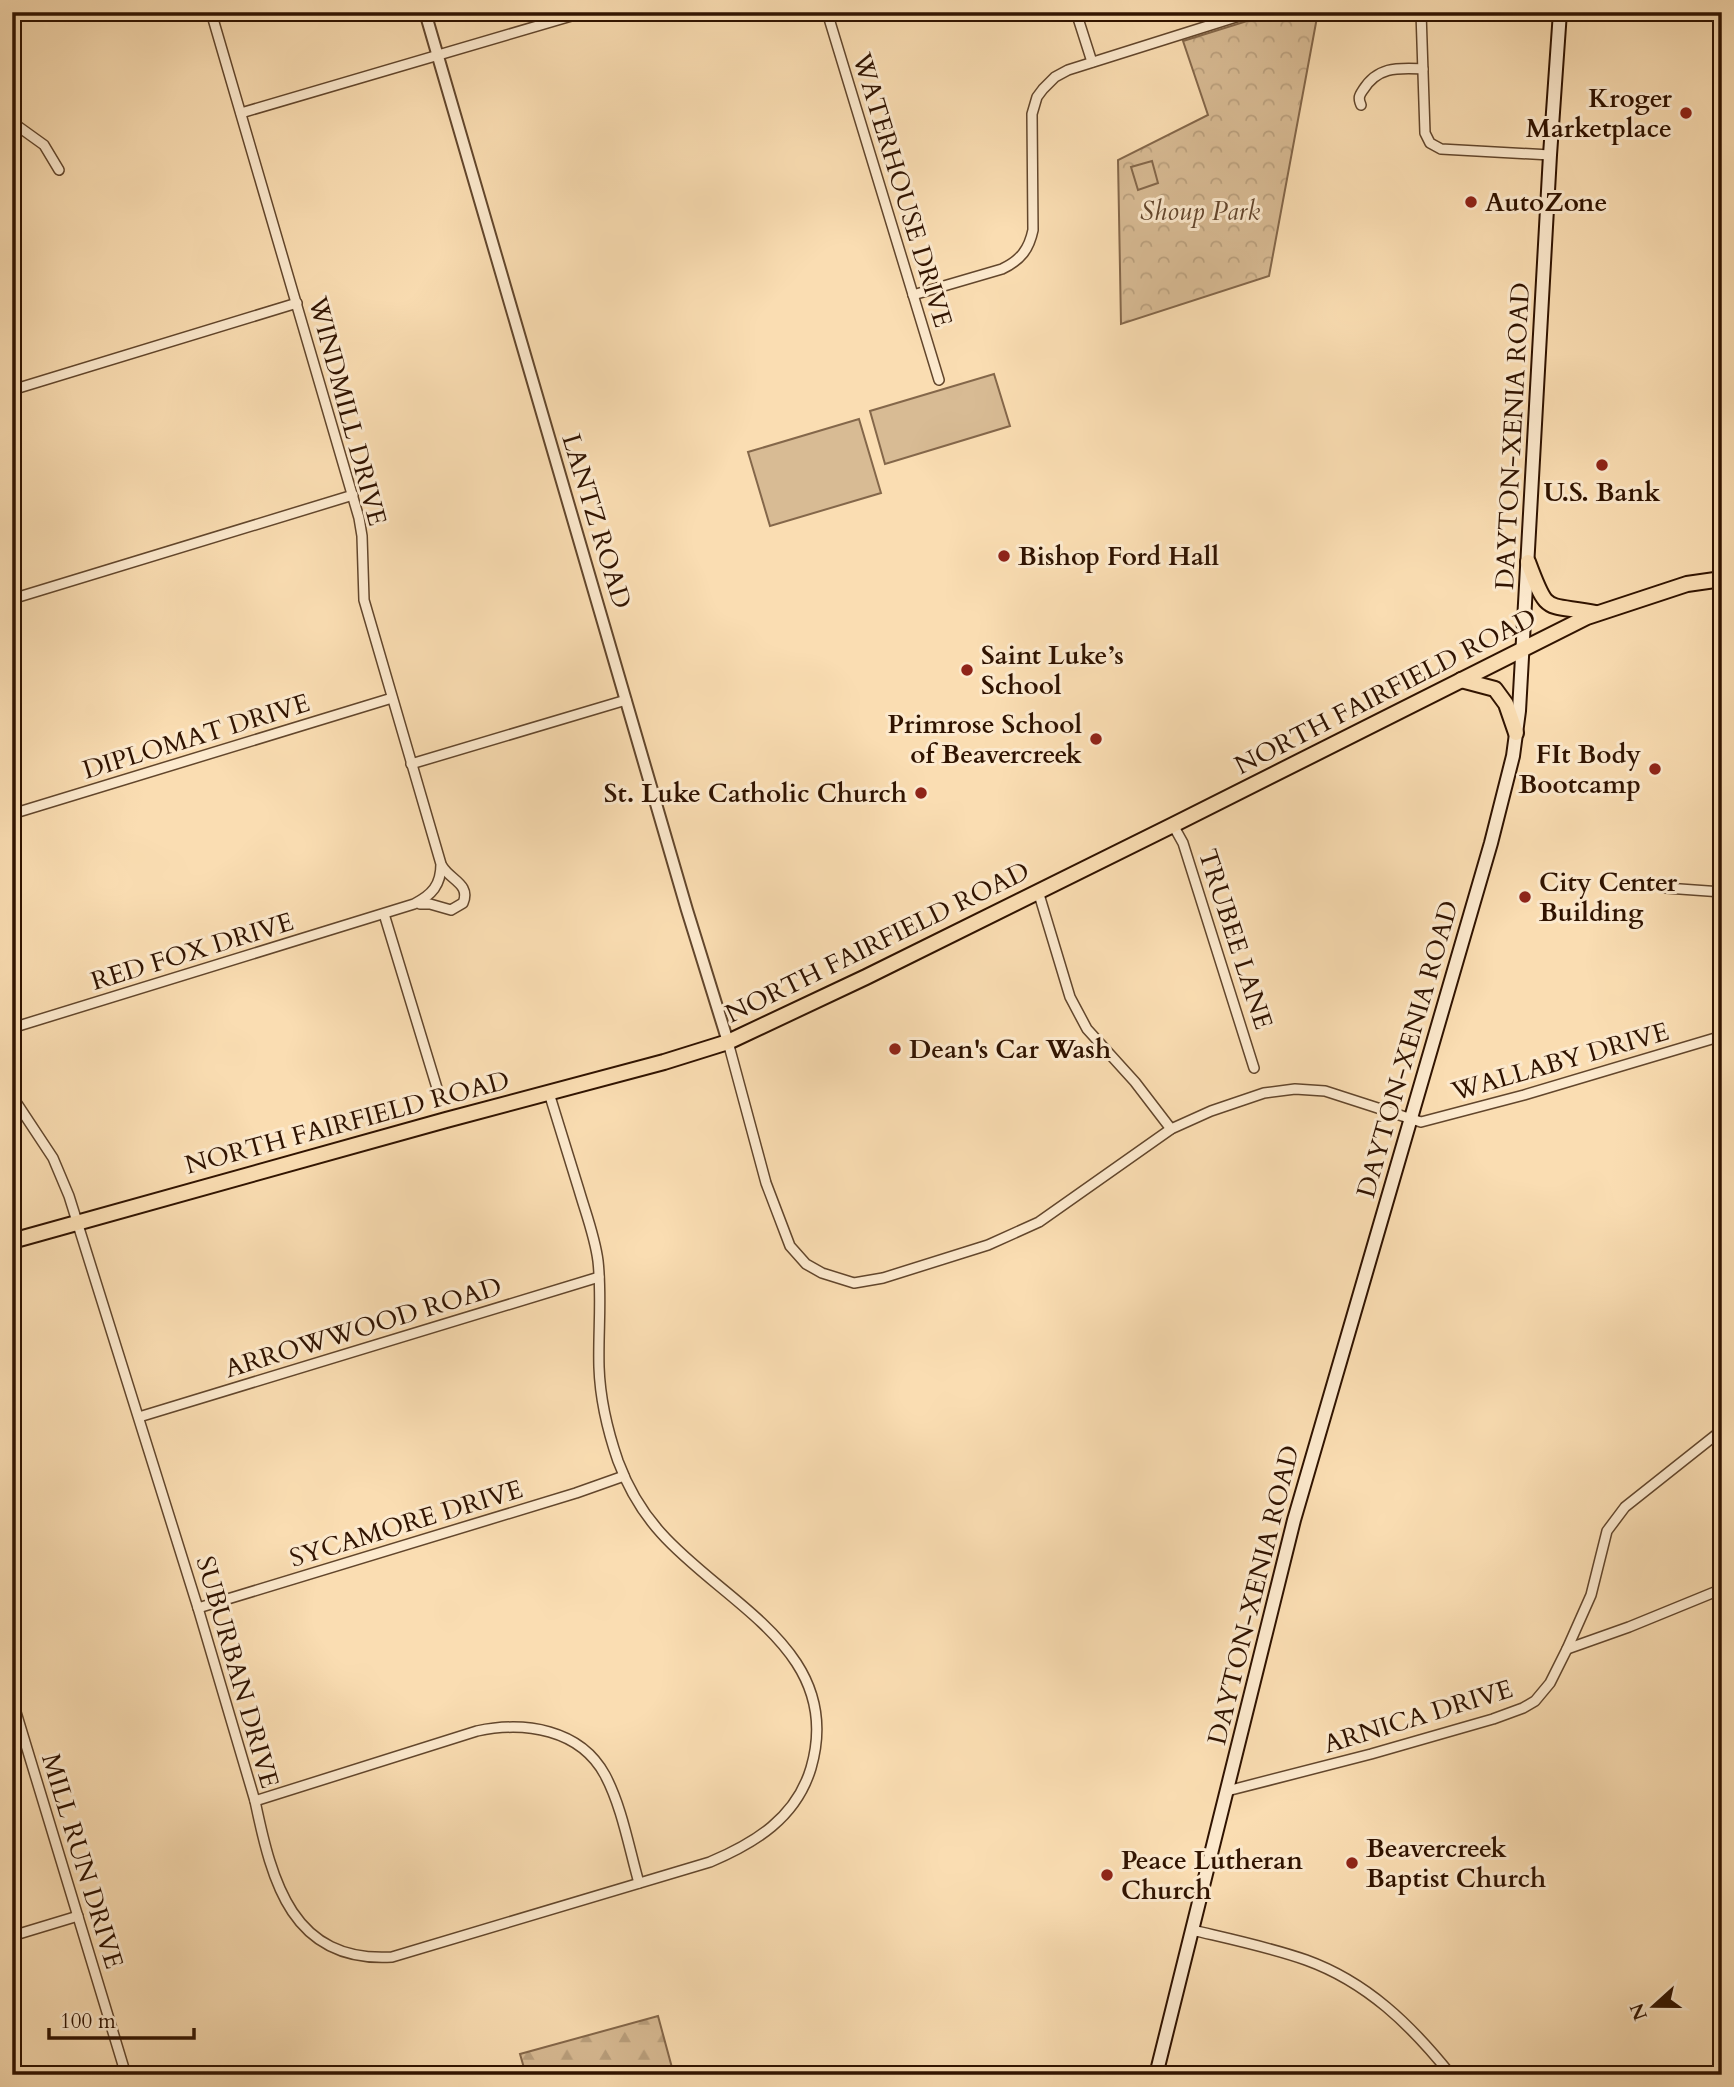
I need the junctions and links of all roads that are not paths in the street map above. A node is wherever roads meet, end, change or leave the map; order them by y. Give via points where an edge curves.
1 (211, 12) edge
2 (425, 12) edge
3 (585, 12) edge
4 (827, 12) edge
5 (1076, 12) edge
6 (1421, 12) edge
7 (1560, 12) edge
8 (1249, 13) edge
9 (437, 55) junction
10 (1092, 62) junction
11 (1423, 69) junction
12 (1360, 105) dead end
13 (240, 113) junction
14 (12, 122) edge
15 (1550, 155) junction
16 (59, 170) dead end
17 (913, 295) junction
18 (297, 303) junction
19 (939, 380) dead end
20 (12, 390) edge
21 (353, 495) junction
22 (1528, 562) junction
23 (1722, 579) edge
24 (12, 599) edge
25 (1598, 613) junction
26 (1522, 649) junction
27 (1461, 680) junction
28 (392, 698) junction
29 (626, 700) junction
30 (1516, 733) junction
31 (411, 764) junction
32 (12, 814) edge
33 (1173, 825) junction
34 (441, 864) junction
35 (1666, 888) dead end
36 (1038, 891) junction
37 (1722, 891) edge
38 (414, 904) junction
39 (384, 914) junction
40 (12, 1028) edge
41 (1722, 1036) edge
42 (728, 1042) junction
43 (1254, 1068) dead end
44 (438, 1088) dead end
45 (549, 1093) junction
46 (12, 1096) edge
47 (1410, 1119) junction
48 (1171, 1129) junction
49 (76, 1222) junction
50 (12, 1241) edge
51 (599, 1276) junction
52 (139, 1417) junction
53 (1722, 1430) edge
54 (624, 1476) junction
55 (1722, 1589) edge
56 (198, 1608) junction
57 (1567, 1649) junction
58 (12, 1699) edge
59 (1227, 1791) junction
60 (255, 1801) junction
61 (639, 1883) junction
62 (78, 1916) junction
63 (1192, 1930) junction
64 (12, 1936) edge
65 (126, 2075) edge
66 (1156, 2075) edge
67 (1451, 2075) edge

1 - 13 street, WINDMILL DRIVE
2 - 9 street, LANTZ ROAD
3 - 9 street
4 - 17 street, WATERHOUSE DRIVE
5 - 10 street
6 - 11 street
7 - 15 main road, DAYTON-XENIA ROAD
8 - 10 street
9 - 13 street
9 - 29 street, LANTZ ROAD
10 - 17 street via 1055,77 1033,108 1033,230 1025,253 1002,268
11 - 12 street via 1392,68 1378,73 1359,96
11 - 15 street via 1425,133 1432,146
13 - 18 street, WINDMILL DRIVE
14 - 16 street via 44,145
15 - 22 main road, DAYTON-XENIA ROAD
17 - 19 street, WATERHOUSE DRIVE
18 - 20 street
18 - 21 street, WINDMILL DRIVE
21 - 24 street
21 - 28 street, WINDMILL DRIVE via 362,536 364,600
22 - 25 main road via 1544,601 1552,607
22 - 26 main road, DAYTON-XENIA ROAD
23 - 25 main road, NORTH FAIRFIELD ROAD via 1687,584
25 - 26 main road, NORTH FAIRFIELD ROAD
26 - 27 main road, NORTH FAIRFIELD ROAD
26 - 30 main road, DAYTON-XENIA ROAD
27 - 30 main road via 1495,689
27 - 33 main road, NORTH FAIRFIELD ROAD
28 - 31 street, WINDMILL DRIVE
28 - 32 street, DIPLOMAT DRIVE
29 - 31 street
29 - 42 street, LANTZ ROAD
30 - 47 main road, DAYTON-XENIA ROAD via 1491,843
31 - 34 street, WINDMILL DRIVE
33 - 36 main road, NORTH FAIRFIELD ROAD
33 - 43 street, TRUBEE LANE via 1183,843
34 - 38 street via 437,887
34 - 38 street via 464,887 463,903 451,910
35 - 37 street
36 - 42 main road, NORTH FAIRFIELD ROAD
36 - 48 street via 1070,997 1087,1029
38 - 39 street
39 - 40 street, RED FOX DRIVE
39 - 44 street
41 - 47 street, WALLABY DRIVE via 1478,1107 1421,1122
42 - 45 main road, NORTH FAIRFIELD ROAD
42 - 48 street via 766,1183 790,1246 806,1264 854,1283 988,1245 1039,1222
45 - 49 main road, NORTH FAIRFIELD ROAD
45 - 51 street, SUBURBAN DRIVE via 594,1239
46 - 49 street, SUBURBAN DRIVE via 53,1158
47 - 48 street via 1325,1091 1295,1089 1264,1093
47 - 59 main road, DAYTON-XENIA ROAD via 1294,1520
49 - 50 main road, NORTH FAIRFIELD ROAD
49 - 52 street, SUBURBAN DRIVE
51 - 52 street, ARROWWOOD ROAD
51 - 54 street, SUBURBAN DRIVE via 601,1386
52 - 56 street, SUBURBAN DRIVE
53 - 57 street, ARNICA DRIVE via 1614,1520 1591,1595
54 - 56 street, SYCAMORE DRIVE
54 - 61 street, SUBURBAN DRIVE via 662,1535 789,1651 810,1692 817,1728 814,1758 803,1787 767,1833 710,1862
55 - 57 street
56 - 60 street, SUBURBAN DRIVE
57 - 59 street, ARNICA DRIVE via 1545,1690 1523,1708
58 - 62 street, MILL RUN DRIVE
59 - 63 main road, DAYTON-XENIA ROAD
60 - 61 street, SUBURBAN DRIVE via 277,1880 294,1916 327,1946 358,1956 392,1957
60 - 61 street via 477,1731 536,1728 568,1739 596,1762 614,1795
62 - 64 street
62 - 65 street, MILL RUN DRIVE
63 - 66 main road, DAYTON-XENIA ROAD
63 - 67 street via 1305,1960 1356,1985 1403,2020

